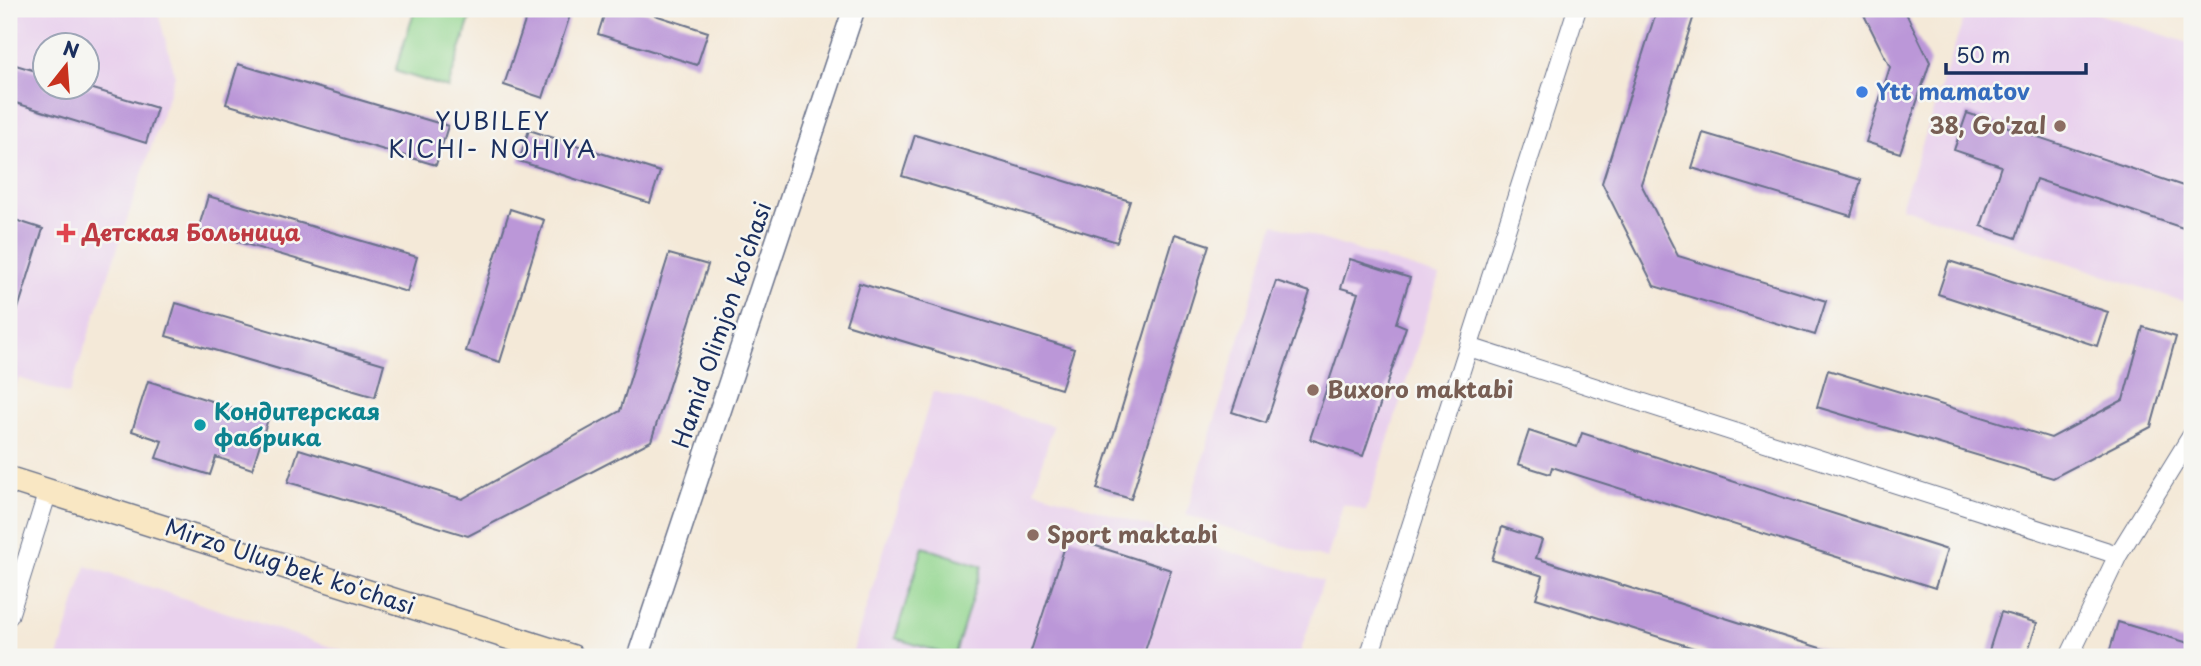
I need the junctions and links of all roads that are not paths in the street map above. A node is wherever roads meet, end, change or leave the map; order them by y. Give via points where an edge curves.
1 (854, 9) edge
2 (1577, 9) edge
3 (1469, 347) junction
4 (2192, 435) edge
5 (9, 479) edge
6 (48, 491) junction
7 (2118, 555) junction
8 (9, 616) edge
9 (572, 657) edge
10 (638, 657) edge
11 (1369, 657) edge
12 (2070, 657) edge

1 - 10 street, Hamid Olimjon ko'chasi
2 - 3 street
3 - 7 street
3 - 11 street
4 - 7 street
5 - 6 main road, Mirzo Ulug'bek ko'chasi
6 - 8 street
6 - 9 main road, Mirzo Ulug'bek ko'chasi
7 - 12 street

